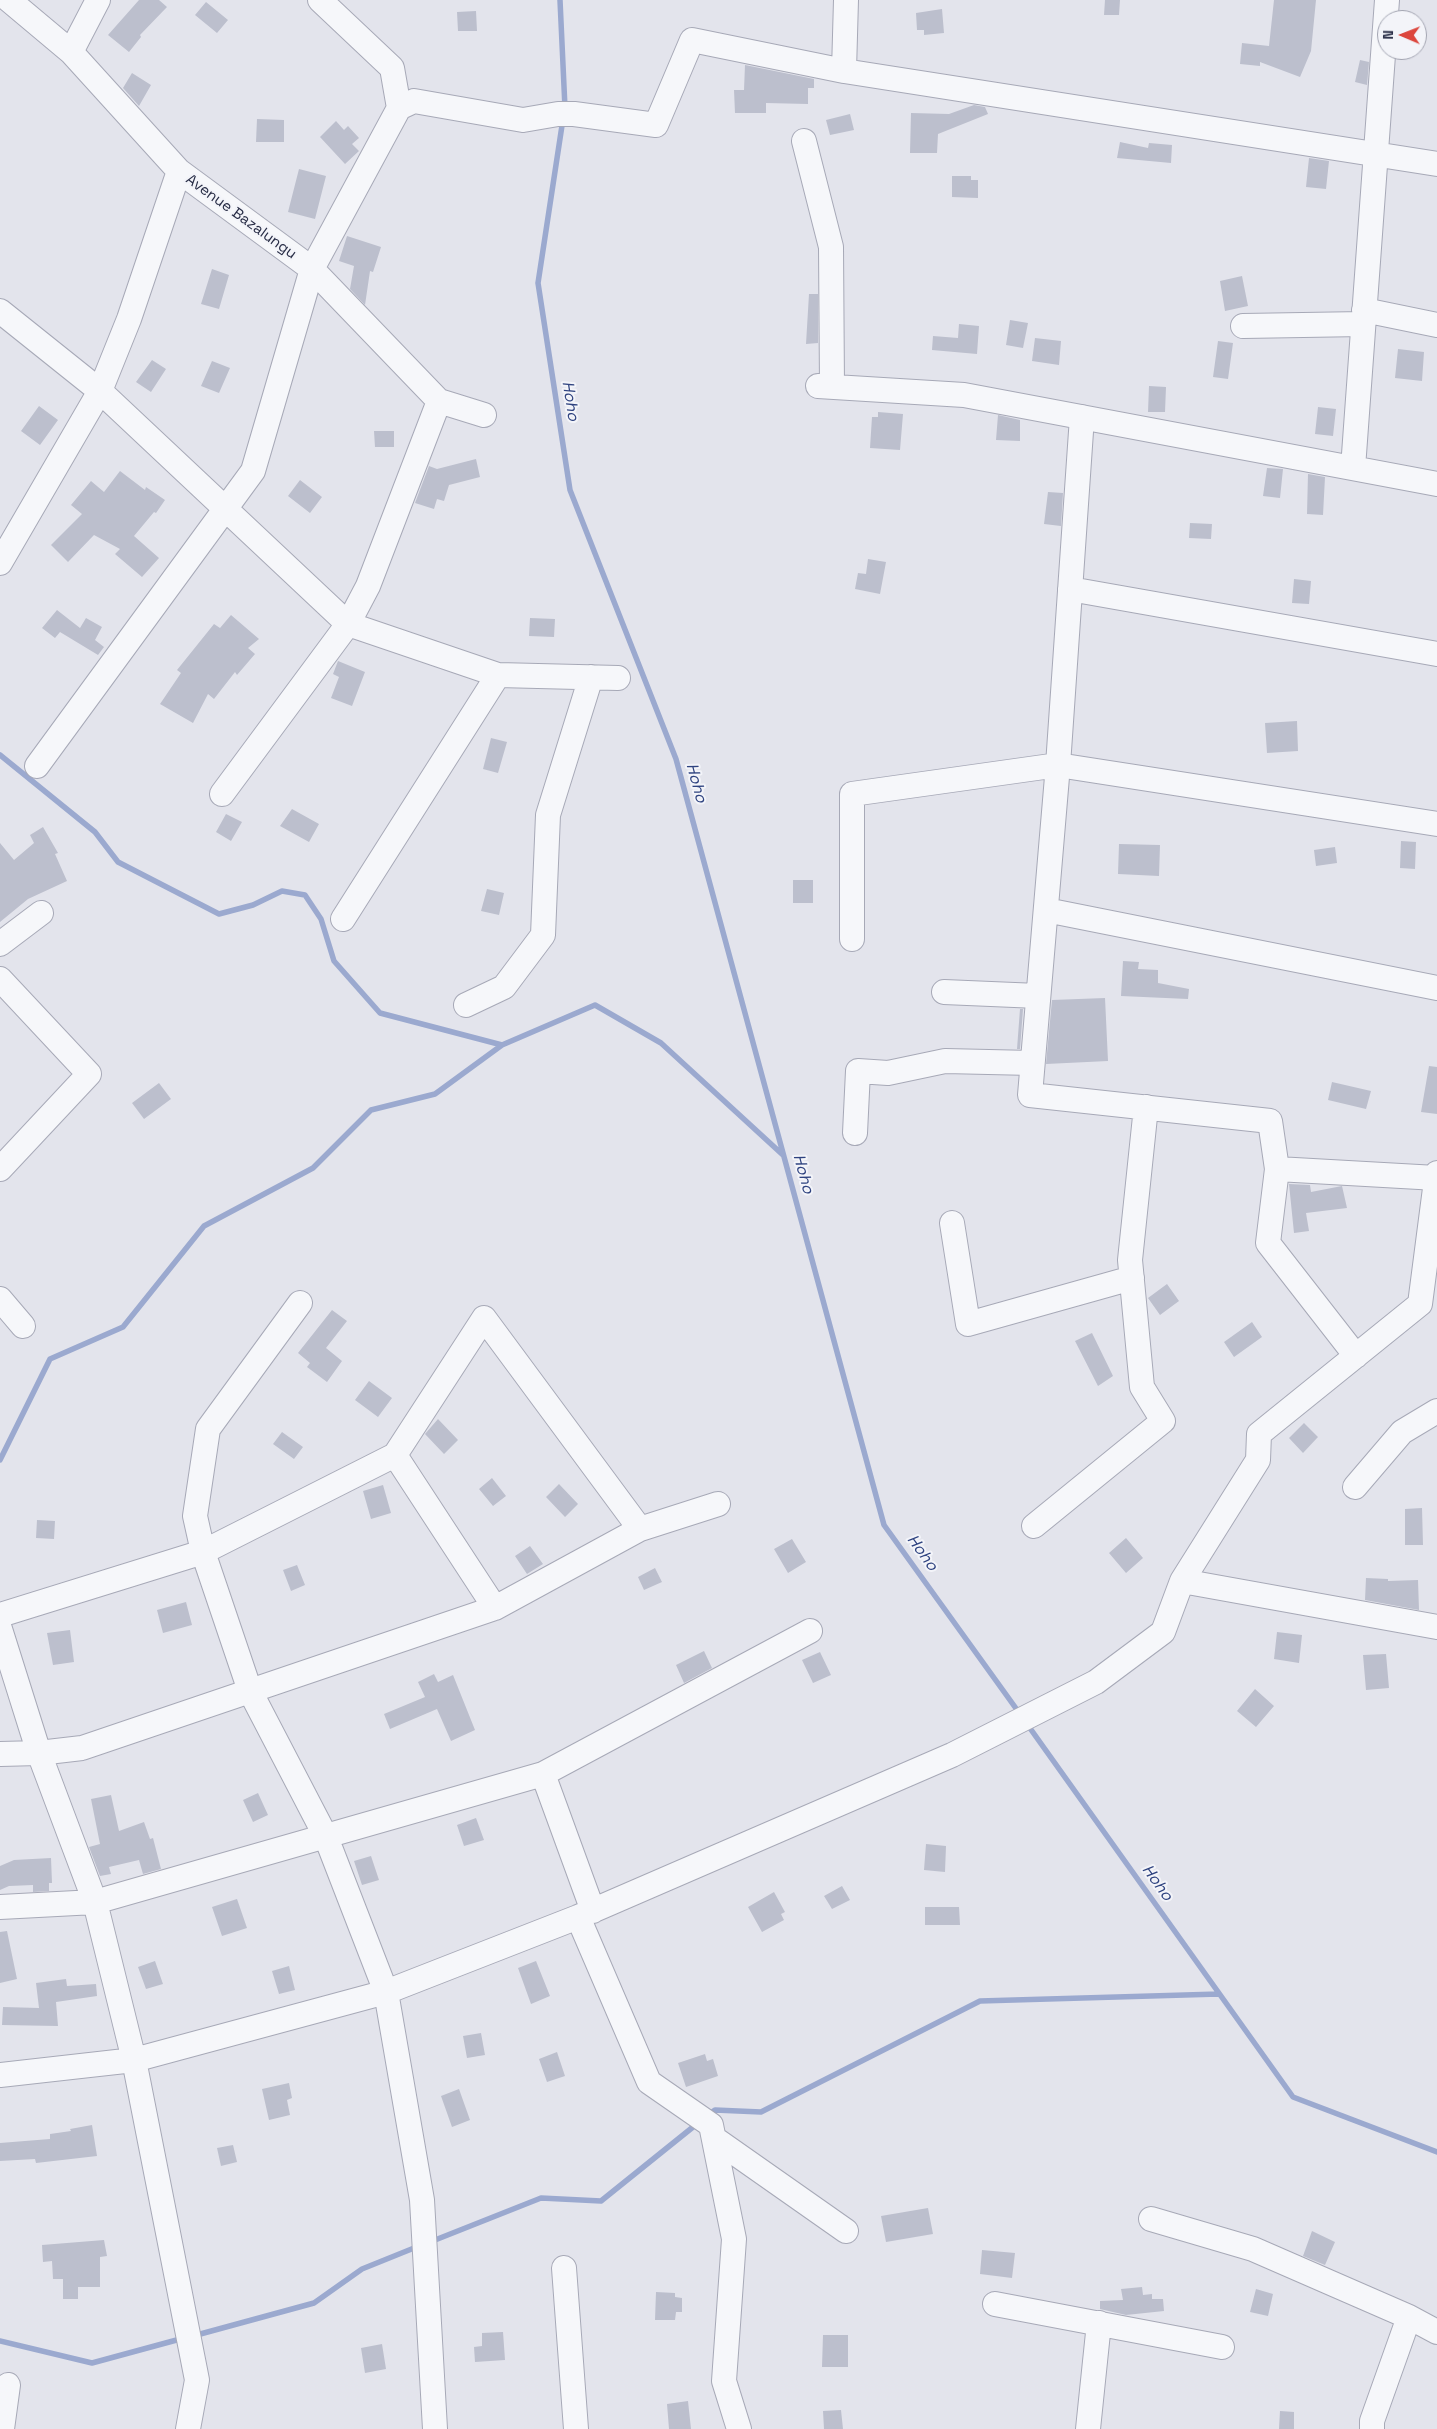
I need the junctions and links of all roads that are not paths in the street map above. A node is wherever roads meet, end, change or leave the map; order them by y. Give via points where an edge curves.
1 (9, 0) edge
2 (98, 0) edge
3 (320, 0) edge
4 (846, 0) edge
5 (1388, 0) edge
6 (71, 52) junction
7 (844, 71) junction
8 (399, 108) junction
9 (804, 142) dead end
10 (1376, 155) junction
11 (1437, 164) edge
12 (179, 171) junction
13 (312, 269) junction
14 (0, 311) edge
15 (1363, 317) junction
16 (1437, 325) edge
17 (1243, 326) dead end
18 (100, 391) junction
19 (439, 401) junction
20 (484, 415) dead end
21 (1082, 418) junction
22 (1353, 468) junction
23 (1437, 484) edge
24 (226, 510) junction
25 (0, 563) edge
26 (1070, 589) junction
27 (348, 624) junction
28 (1437, 654) edge
29 (498, 675) junction
30 (591, 677) junction
31 (618, 678) dead end
32 (37, 766) dead end
33 (1058, 766) junction
34 (222, 794) dead end
35 (1437, 824) edge
36 (1046, 910) junction
37 (41, 913) dead end
38 (343, 919) dead end
39 (852, 939) dead end
40 (0, 944) edge
41 (0, 979) edge
42 (1437, 988) edge
43 (944, 992) dead end
44 (1038, 996) junction
45 (466, 1005) dead end
46 (1032, 1063) junction
47 (1146, 1107) junction
48 (855, 1133) dead end
49 (0, 1168) edge
50 (1277, 1169) junction
51 (1437, 1173) edge
52 (1437, 1178) edge
53 (952, 1223) dead end
54 (1132, 1278) junction
55 (0, 1299) edge
56 (300, 1302) dead end
57 (23, 1326) dead end
58 (1356, 1356) junction
59 (1437, 1412) edge
60 (395, 1455) junction
61 (1355, 1488) dead end
62 (718, 1504) dead end
63 (1034, 1526) dead end
64 (640, 1529) junction
65 (203, 1552) junction
66 (1182, 1581) junction
67 (495, 1608) junction
68 (0, 1615) edge
69 (1437, 1627) edge
70 (0, 1629) edge
71 (810, 1631) dead end
72 (250, 1691) junction
73 (39, 1753) junction
74 (0, 1754) edge
75 (543, 1774) junction
76 (326, 1837) junction
77 (95, 1902) junction
78 (0, 1907) edge
79 (586, 1914) junction
80 (386, 1992) junction
81 (134, 2060) junction
82 (0, 2075) edge
83 (708, 2127) junction
84 (1151, 2219) dead end
85 (846, 2231) dead end
86 (564, 2268) dead end
87 (995, 2304) dead end
88 (1409, 2317) junction
89 (1099, 2323) junction
90 (1437, 2332) edge
91 (1222, 2347) dead end
92 (8, 2385) dead end
93 (2, 2429) edge
94 (188, 2429) edge
95 (435, 2429) edge
96 (576, 2429) edge
97 (738, 2429) edge
98 (1088, 2429) edge
99 (1372, 2429) edge

1 - 6 street, Avenue Bazalungu
2 - 6 street
3 - 8 street via 392,68
4 - 7 street
5 - 10 street
6 - 12 street, Avenue Bazalungu
7 - 8 street via 692,40 656,125 566,114 523,120 414,101
7 - 10 street
8 - 13 street
9 - 21 street via 831,247 825,386 964,396
10 - 11 street
10 - 15 street
12 - 13 street, Avenue Bazalungu
12 - 18 street via 129,319
13 - 19 street, Avenue Bazalungu
13 - 24 street via 253,471
14 - 18 street
15 - 16 street
15 - 17 street
15 - 22 street
18 - 24 street
18 - 25 street
19 - 20 street, Avenue Bazalungu
19 - 27 street via 368,586
21 - 22 street
21 - 26 street
22 - 23 street
24 - 27 street
24 - 32 street
26 - 28 street
26 - 33 street
27 - 29 street
27 - 34 street
29 - 30 street
29 - 38 street
30 - 31 street
30 - 45 street via 548,815 543,935 504,987
33 - 35 street
33 - 36 street
33 - 39 street via 852,794
36 - 42 street
36 - 44 street
37 - 40 street
41 - 49 street via 89,1074
43 - 44 street
44 - 46 street
46 - 47 street via 1030,1094
46 - 48 street via 945,1061 888,1073 858,1071
47 - 50 street via 1270,1121
47 - 54 street via 1130,1260
50 - 52 street
50 - 58 street via 1268,1243
51 - 52 street
52 - 58 street via 1420,1304
53 - 54 street via 968,1324
54 - 63 street via 1142,1386 1163,1421
55 - 57 street
56 - 65 street via 208,1429 195,1516
58 - 66 street via 1259,1434 1258,1460
59 - 61 street via 1402,1432
60 - 64 street via 484,1318
60 - 65 street
60 - 67 street
62 - 64 street
64 - 67 street
65 - 68 street
65 - 72 street
66 - 69 street
66 - 79 street via 1163,1632 1096,1682 952,1755
67 - 72 street
70 - 73 street
71 - 75 street
72 - 73 street via 82,1748
72 - 76 street
73 - 74 street
73 - 77 street
75 - 76 street
75 - 79 street
76 - 77 street
76 - 80 street
77 - 78 street
77 - 81 street
79 - 80 street
79 - 83 street via 649,2082
80 - 81 street
80 - 95 street via 422,2200
81 - 82 street
81 - 94 street via 197,2380
83 - 85 street
83 - 97 street via 734,2239 724,2381
84 - 88 street via 1253,2249
86 - 96 street
87 - 89 street
88 - 90 street
88 - 99 street via 1372,2421
89 - 91 street
89 - 98 street
92 - 93 street

